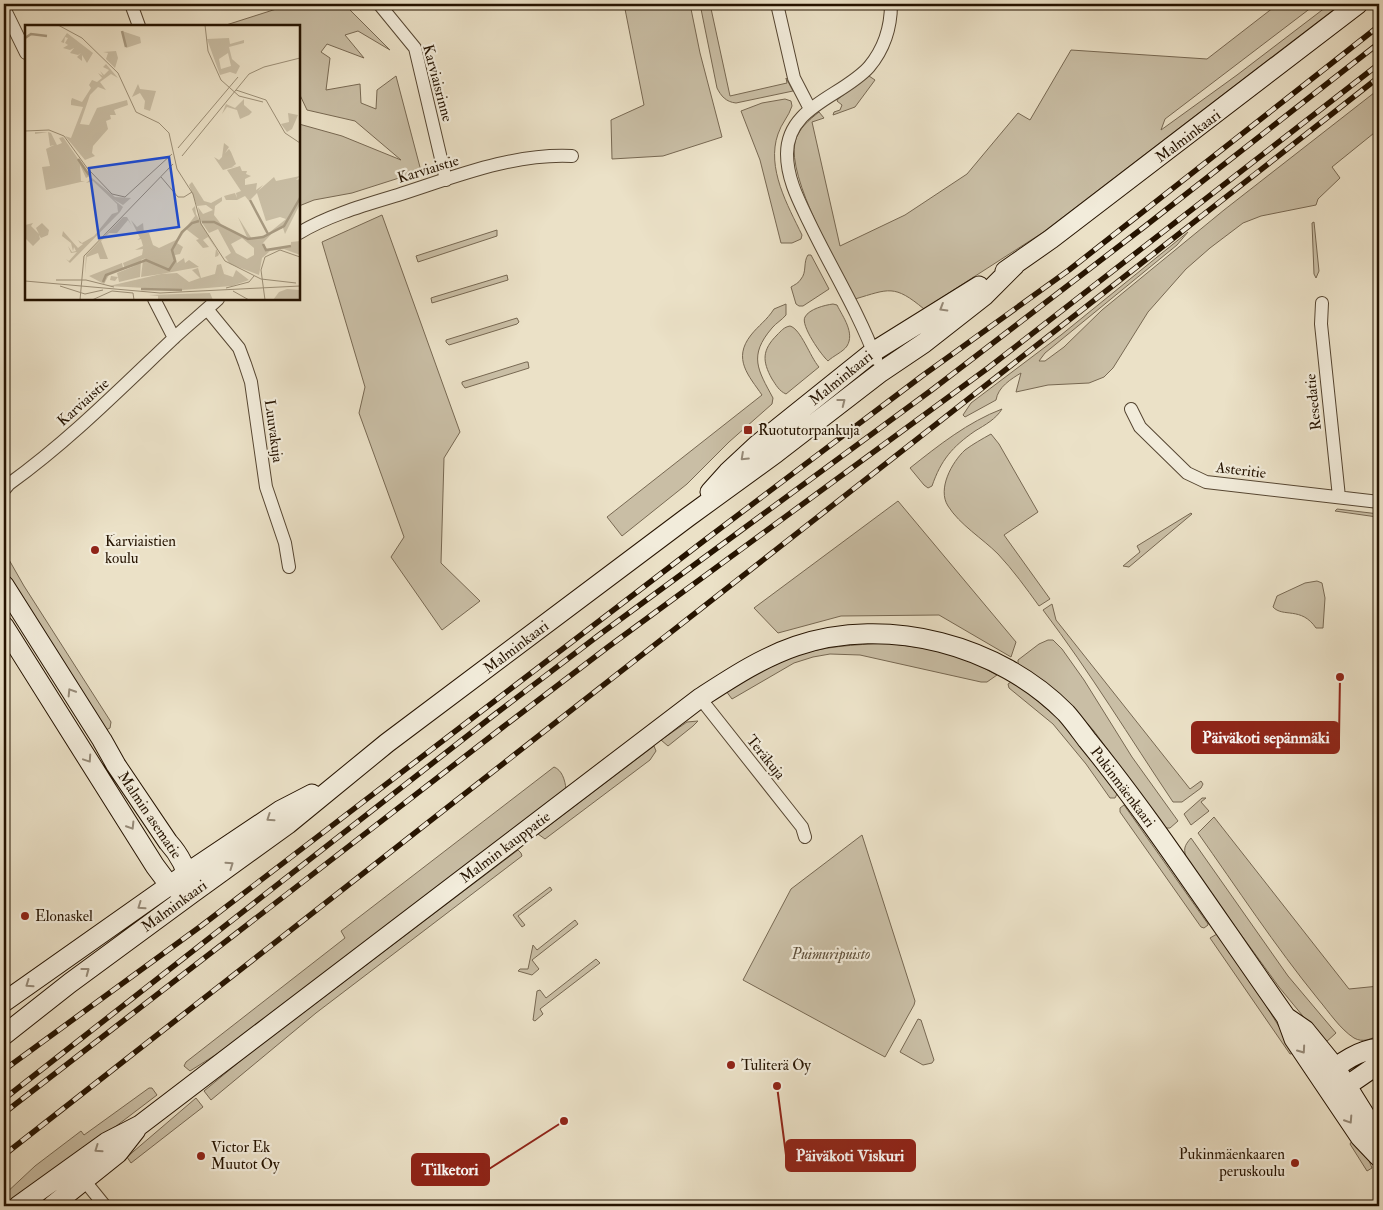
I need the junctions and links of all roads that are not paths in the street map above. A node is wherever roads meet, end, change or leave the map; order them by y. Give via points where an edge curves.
1 (131, 4) edge
2 (379, 4) edge
3 (777, 4) edge
4 (891, 4) edge
5 (1358, 4) edge
6 (5, 10) edge
7 (139, 25) edge
8 (25, 51) edge
9 (810, 109) junction
10 (572, 156) dead end
11 (446, 180) junction
12 (300, 233) edge
13 (1015, 265) junction
14 (155, 300) edge
15 (217, 300) edge
16 (1322, 303) dead end
17 (207, 309) junction
18 (174, 338) junction
19 (873, 352) junction
20 (880, 372) junction
21 (1131, 409) dead end
22 (5, 486) edge
23 (1339, 497) junction
24 (1379, 502) edge
25 (688, 517) junction
26 (289, 567) dead end
27 (4, 585) edge
28 (4, 626) edge
29 (900, 636) joint
30 (700, 698) junction
31 (344, 778) junction
32 (805, 837) dead end
33 (187, 873) junction
34 (170, 886) junction
35 (190, 894) junction
36 (4, 1002) edge
37 (4, 1035) edge
38 (1379, 1048) edge
39 (1379, 1061) edge
40 (1329, 1073) junction
41 (1348, 1085) junction
42 (140, 1125) junction
43 (1379, 1157) edge
44 (73, 1166) junction
45 (85, 1181) junction
46 (18, 1206) edge
47 (52, 1206) edge
48 (105, 1206) edge

1 - 7 street
2 - 11 street, Karviaisrinne via 415,48
3 - 9 street via 794,78
4 - 9 street via 884,42 868,68
5 - 13 main road, Malminkaari
6 - 8 street
9 - 19 street via 791,133 787,153 792,185
10 - 11 street, Karviaistie via 548,154
11 - 12 street, Karviaistie via 351,210
13 -> 19 main road, Malminkaari
13 - 20 main road, Malminkaari via 984,296 924,343
14 - 18 street
15 - 17 street, Karviaistie
16 - 23 street, Resedatie via 1321,324
17 - 18 street, Karviaistie
17 - 26 street, Luuvakuja via 239,348 245,364 266,487 285,543
18 - 22 street, Karviaistie via 87,421
19 - 20 street
19 -> 25 main road, Malminkaari via 757,445
25 -> 20 main road, Malminkaari
21 - 23 street, Asteritie via 1140,427 1193,477 1206,482
23 - 24 street, Asteritie
25 - 31 main road, Malminkaari
33 -> 27 main road, Malmin asematie
28 -> 34 main road, Malmin asematie
29 - 30 main road, Malmin kauppatie via 852,636 797,646 735,675
29 - 40 main road, Pukinmäenkaari via 957,647 995,662 1042,692 1067,714 1168,847 1286,1016 1294,1039
30 - 32 street, Teräkuja via 802,827
30 - 42 main road, Malmin kauppatie
31 -> 33 main road, Malminkaari via 281,810
35 -> 31 main road, Malminkaari via 288,824
33 - 34 main road, Malminkaari
33 - 35 main road, Malmin asematie
34 - 35 main road
34 -> 36 main road, Malminkaari
37 -> 35 main road, Malminkaari
38 - 40 main road via 1368,1049
39 - 41 main road
40 - 41 main road
40 -> 43 main road, Pukinmäenkaari via 1360,1137
41 - 43 main road, Pukinmäenkaari via 1373,1128
42 -> 44 main road, Malmin kauppatie via 107,1142
42 - 45 main road, Malmin kauppatie via 118,1152
44 - 45 street
44 - 46 main road, Malmin kauppatie
45 - 47 main road, Malmin kauppatie
45 - 48 street

